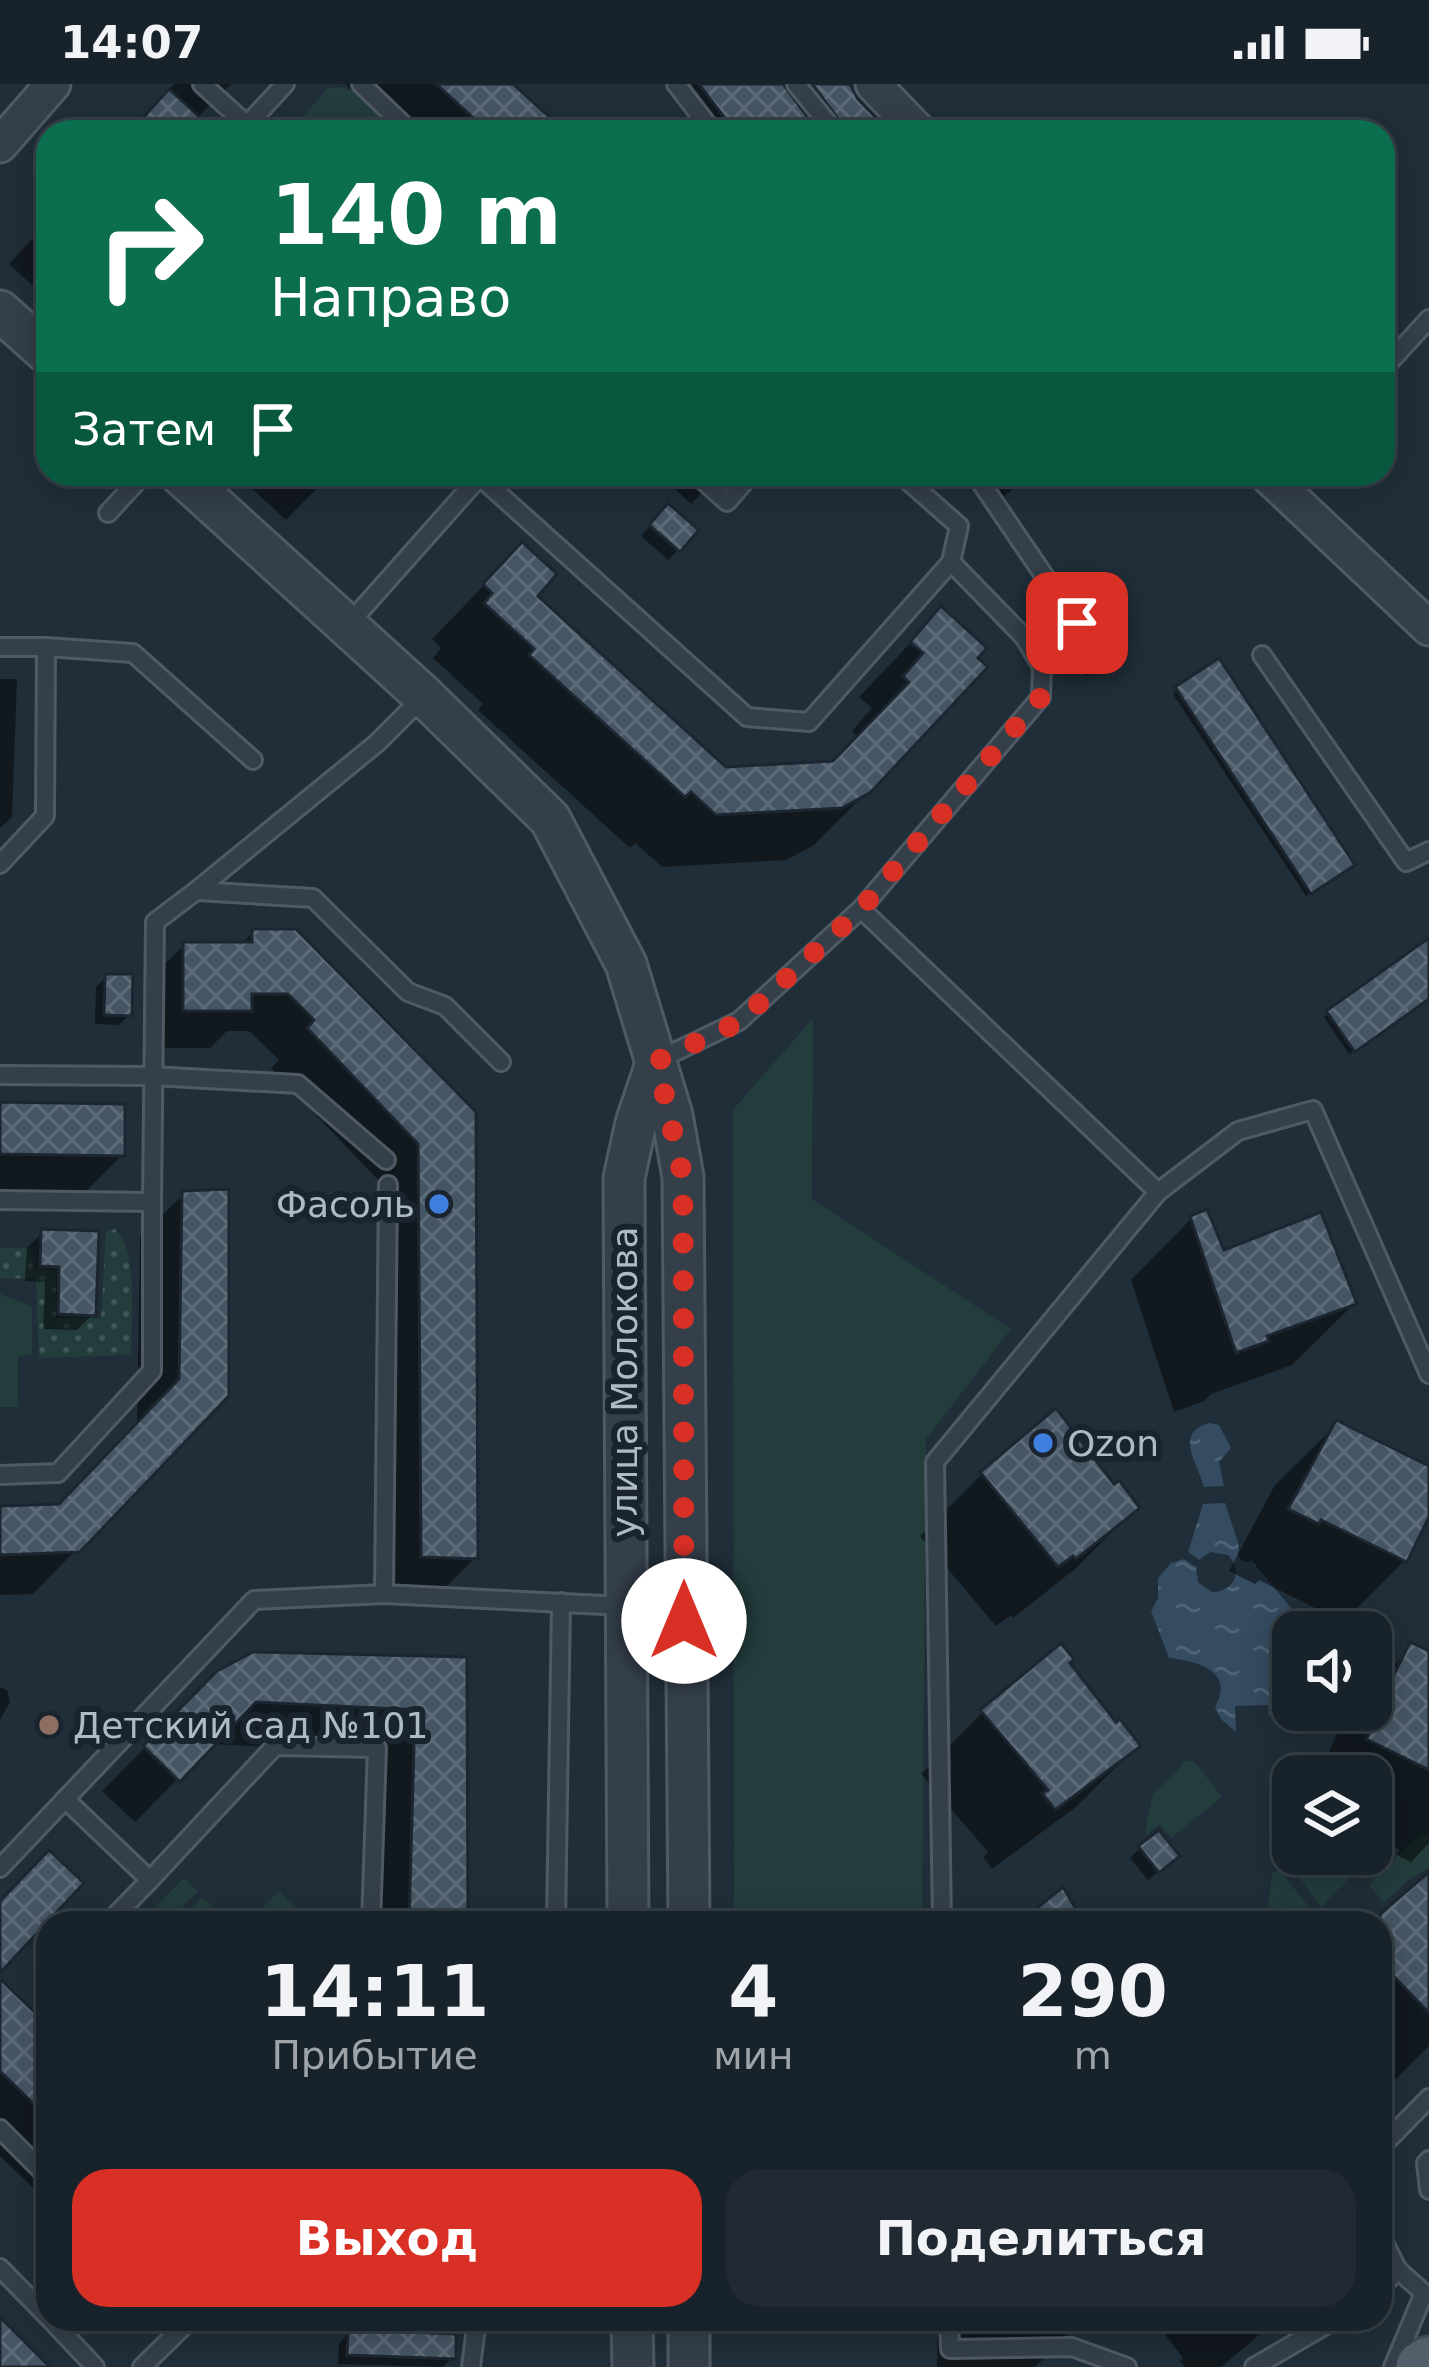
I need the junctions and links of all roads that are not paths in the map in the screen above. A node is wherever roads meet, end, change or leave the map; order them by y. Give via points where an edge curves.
1 (53, 84) edge
2 (202, 84) edge
3 (285, 84) edge
4 (361, 84) edge
5 (676, 84) edge
6 (796, 84) edge
7 (873, 84) edge
8 (236, 120) edge
9 (251, 120) edge
10 (398, 120) edge
11 (704, 120) edge
12 (825, 120) edge
13 (908, 120) edge
14 (0, 145) edge
15 (0, 311) edge
16 (1429, 319) edge
17 (36, 343) edge
18 (1395, 356) edge
19 (133, 486) edge
20 (193, 486) edge
21 (471, 486) edge
22 (493, 486) edge
23 (709, 486) edge
24 (741, 486) edge
25 (914, 486) edge
26 (983, 486) edge
27 (1283, 486) edge
28 (108, 513) dead end
29 (951, 562) junction
30 (347, 626) junction
31 (1429, 628) edge
32 (46, 646) junction
33 (0, 647) edge
34 (1262, 655) dead end
35 (1042, 667) junction
36 (424, 697) junction
37 (253, 760) dead end
38 (1429, 851) edge
39 (0, 864) edge
40 (196, 891) junction
41 (861, 909) junction
42 (657, 1061) junction
43 (501, 1062) dead end
44 (0, 1075) edge
45 (152, 1076) junction
46 (386, 1160) dead end
47 (388, 1186) dead end
48 (1158, 1192) junction
49 (0, 1201) edge
50 (152, 1202) junction
51 (1429, 1374) edge
52 (0, 1475) edge
53 (383, 1594) junction
54 (561, 1602) junction
55 (624, 1606) junction
56 (65, 1799) junction
57 (0, 1868) edge
58 (150, 1880) junction
59 (120, 1911) edge
60 (371, 1911) edge
61 (556, 1911) edge
62 (628, 1911) edge
63 (689, 1911) edge
64 (942, 1911) edge
65 (1429, 2098) edge
66 (0, 2129) edge
67 (1392, 2136) edge
68 (1429, 2160) edge
69 (36, 2165) edge
70 (1429, 2190) edge
71 (1392, 2258) edge
72 (0, 2268) edge
73 (1398, 2270) junction
74 (1392, 2276) edge
75 (1426, 2294) edge
76 (36, 2305) edge
77 (61, 2331) edge
78 (176, 2331) edge
79 (476, 2331) edge
80 (632, 2331) edge
81 (689, 2331) edge
82 (949, 2331) edge
83 (1316, 2331) edge
84 (95, 2367) edge
85 (142, 2367) edge
86 (471, 2367) edge
87 (632, 2367) edge
88 (689, 2367) edge
89 (1127, 2367) edge
90 (1254, 2367) edge
91 (1393, 2367) edge

1 - 14 street
2 - 8 lane
3 - 9 lane
4 - 10 lane
5 - 11 lane
6 - 12 lane
7 - 13 street
15 - 17 street
16 - 18 lane
19 - 28 lane
20 - 30 street, улица Молокова
21 - 30 lane
22 - 29 lane via 747,717 809,722
23 - 24 lane via 727,502
25 - 29 lane via 959,526
26 - 35 lane via 1077,623
27 - 31 street
29 - 35 lane via 1024,637
30 - 36 street, улица Молокова
32 - 33 lane
32 - 37 lane via 133,653
32 - 39 lane via 45,816
34 - 38 lane via 1406,862
35 - 41 lane via 1041,697
36 - 40 lane
36 - 42 street, улица Молокова via 550,819 626,964
40 - 43 lane via 313,898 408,992 445,1006
40 - 45 lane via 155,922
41 - 42 lane via 739,1022
41 - 48 lane
42 - 55 street, улица Молокова via 624,1178
42 - 63 street, улица Молокова via 683,1177
44 - 45 lane
45 - 46 lane via 298,1084
45 - 50 lane
47 - 53 lane
48 - 51 lane via 1238,1131 1313,1110
48 - 64 lane via 935,1462
49 - 50 lane
50 - 52 lane via 152,1371 58,1473
53 - 54 lane
53 - 56 lane via 254,1600
54 - 55 lane
54 - 61 lane
55 - 62 street, улица Молокова
56 - 57 lane
56 - 58 lane
58 - 59 lane
58 - 60 lane via 275,1746 377,1748
65 - 67 lane
66 - 69 lane
68 - 70 lane
71 - 73 lane
72 - 76 lane
73 - 74 lane
73 - 75 lane
75 - 91 lane
77 - 84 lane
78 - 85 lane
79 - 86 lane
80 - 87 street
81 - 88 street
82 - 89 lane via 950,2349 1072,2347
83 - 90 lane

